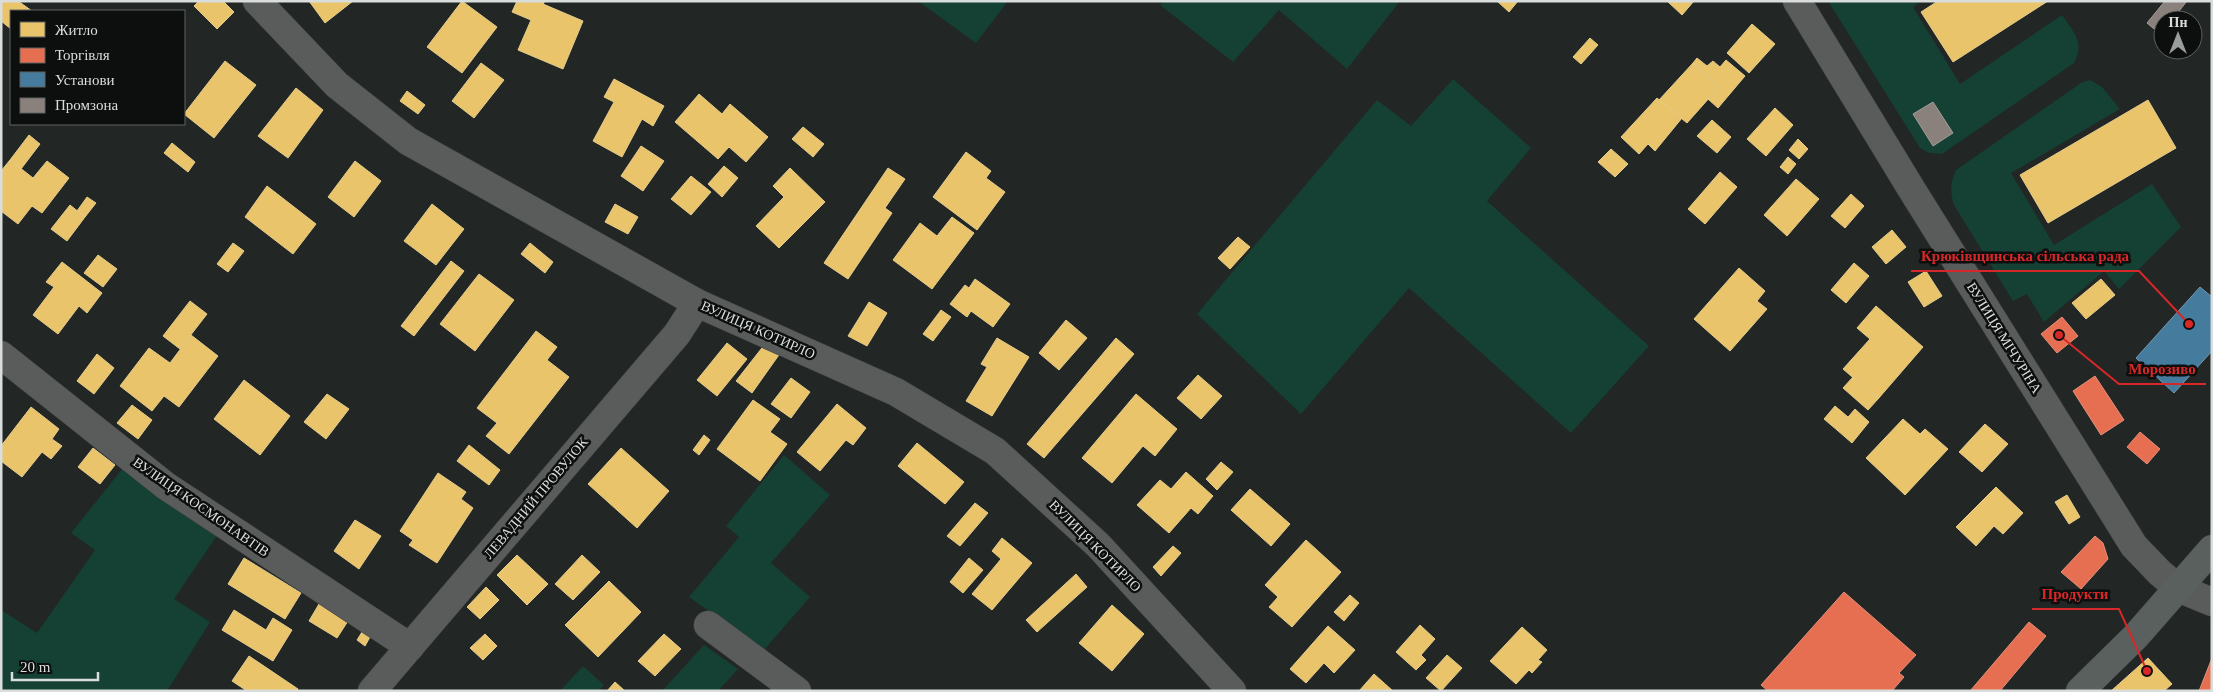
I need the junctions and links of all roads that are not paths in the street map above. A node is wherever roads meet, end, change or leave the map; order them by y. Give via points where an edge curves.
1 (256, 1) edge
2 (1796, 1) edge
3 (698, 303) junction
4 (1, 355) edge
5 (2212, 549) edge
6 (2178, 588) junction
7 (2212, 602) edge
8 (708, 625) dead end
9 (410, 647) junction
10 (372, 691) edge
11 (797, 691) edge
12 (1232, 691) edge
13 (2080, 691) edge

1 - 3 street, ВУЛИЦЯ КОТИРЛО via 337,85 408,141
2 - 6 street, ВУЛИЦЯ МІЧУРІНА via 2134,546
3 - 9 street, ЛЕВАДНИЙ ПРОВУЛОК via 677,334
3 - 12 street, ВУЛИЦЯ КОТИРЛО via 896,392 995,451 1098,544
4 - 9 street, ВУЛИЦЯ КОСМОНАВТІВ via 166,486
5 - 6 main road
6 - 7 street, ВУЛИЦЯ МІЧУРІНА
6 - 13 main road via 2136,636
8 - 11 street
9 - 10 street, ЛЕВАДНИЙ ПРОВУЛОК

